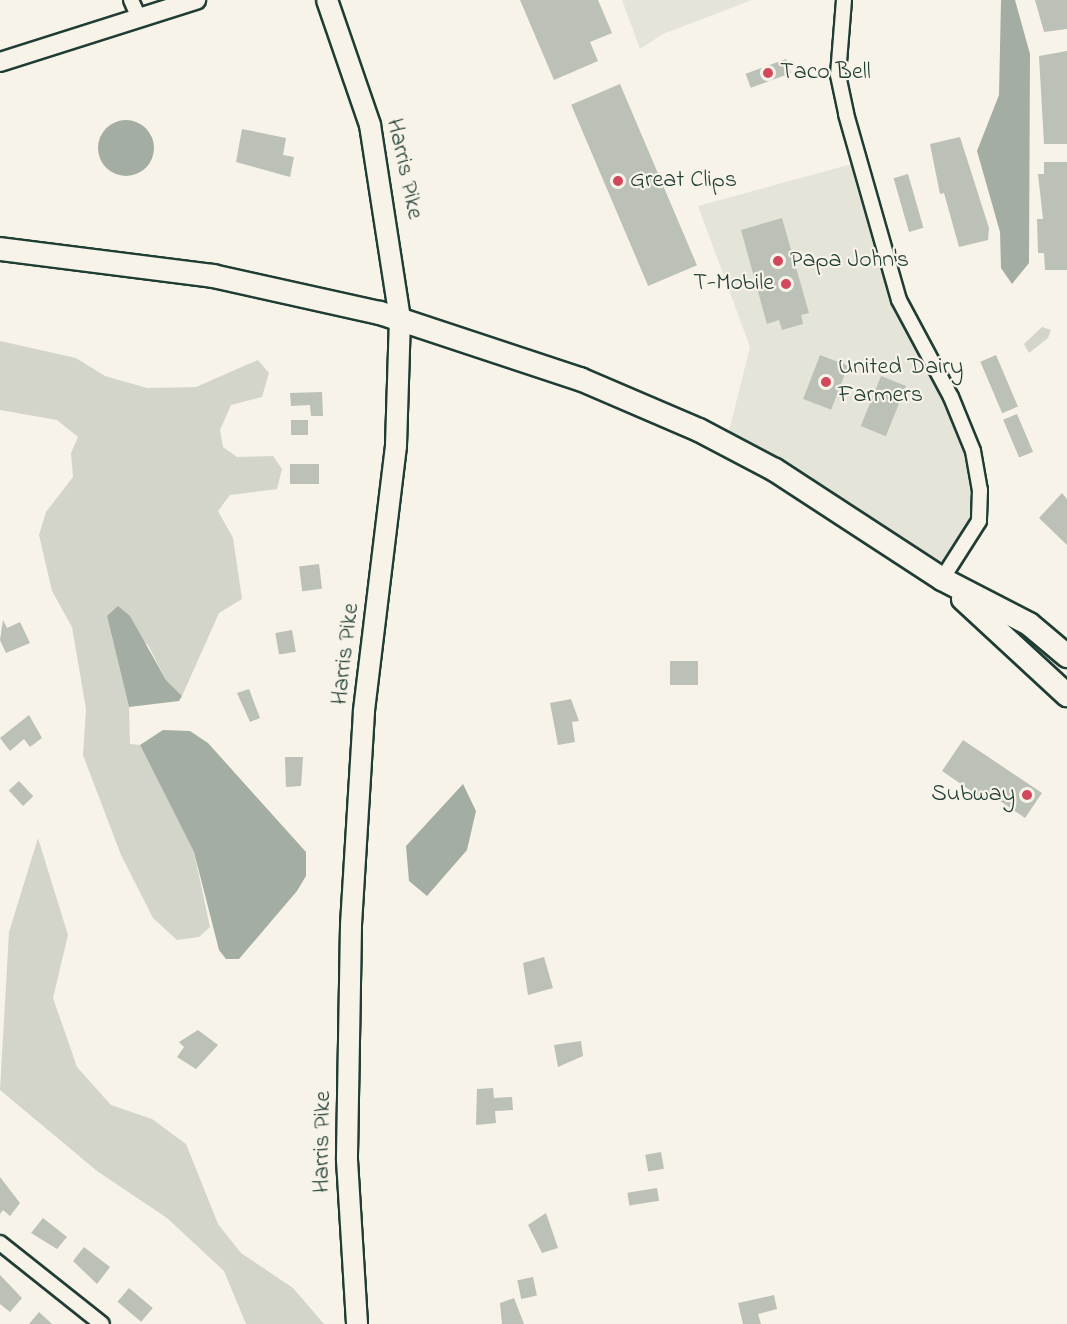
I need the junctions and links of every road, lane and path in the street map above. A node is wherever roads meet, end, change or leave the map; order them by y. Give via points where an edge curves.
1 (132, 0) edge
2 (196, 0) edge
3 (327, 0) edge
4 (844, 0) edge
5 (139, 18) junction
6 (0, 62) edge
7 (0, 249) edge
8 (400, 318) junction
9 (942, 579) junction
10 (1067, 656) edge
11 (1067, 695) edge
12 (0, 1243) edge
13 (102, 1324) edge
14 (357, 1324) edge

1 - 5 street
2 - 5 street
3 - 8 main road, Harris Pike via 377,154
4 - 9 street via 838,75 846,114 899,300 951,397 973,451 980,490 979,521
5 - 6 street
7 - 8 main road via 213,276
8 - 9 main road via 580,379 699,430 775,470
8 - 14 main road, Harris Pike via 396,446 365,705 351,926 347,1202
9 - 10 main road via 1029,624
9 - 11 main road
12 - 13 street

